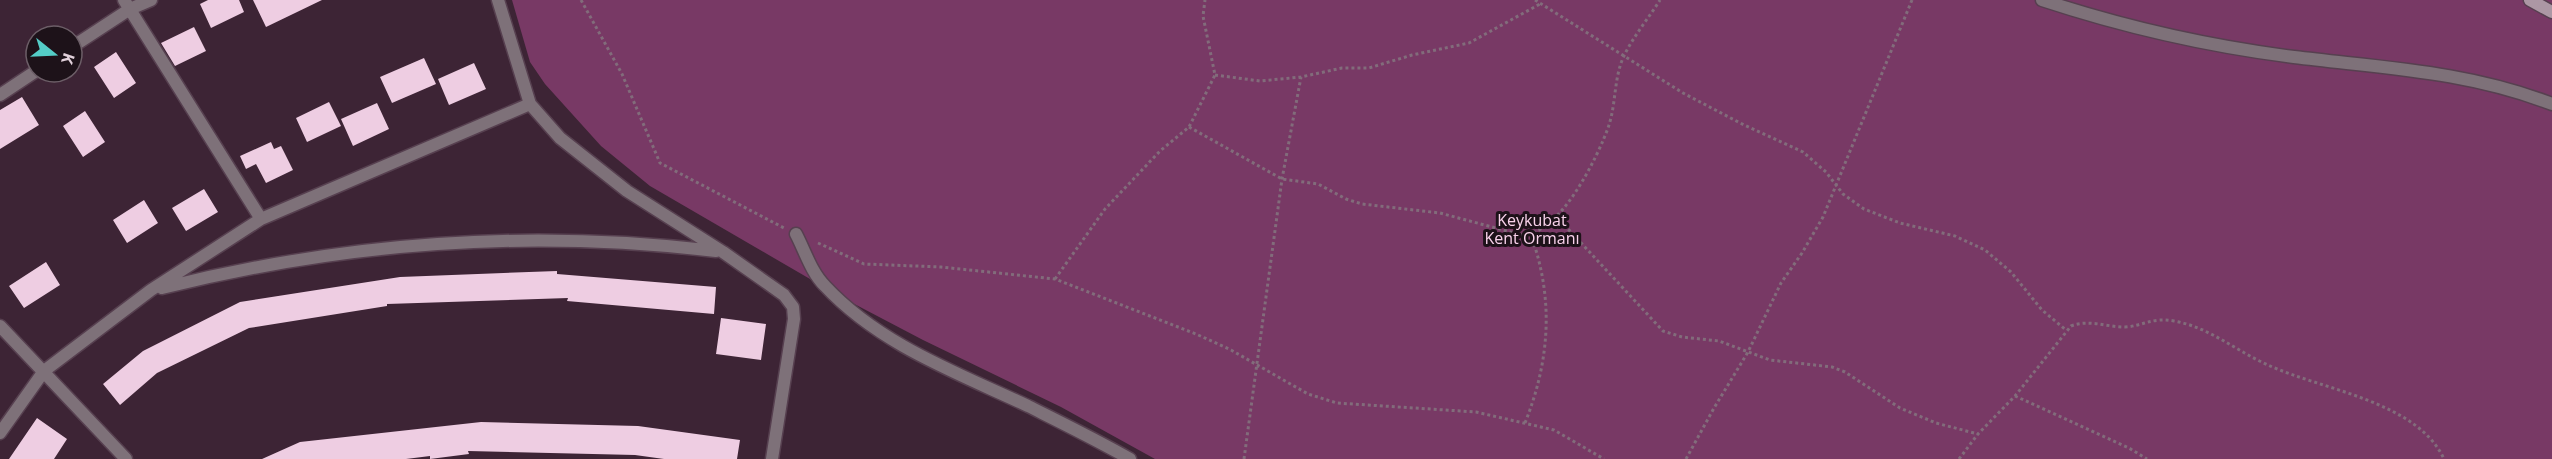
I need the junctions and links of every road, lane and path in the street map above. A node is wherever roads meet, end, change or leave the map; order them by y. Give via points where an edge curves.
1 (151, 0) edge
2 (498, 0) edge
3 (581, 0) edge
4 (1205, 0) edge
5 (1535, 0) edge
6 (1660, 0) edge
7 (1912, 0) edge
8 (2042, 0) edge
9 (2530, 0) edge
10 (127, 4) edge
11 (1540, 4) junction
12 (2552, 12) edge
13 (84, 38) edge
14 (1624, 56) junction
15 (1215, 75) junction
16 (1301, 77) junction
17 (24, 79) edge
18 (0, 95) edge
19 (530, 104) junction
20 (2552, 104) edge
21 (1189, 127) junction
22 (1282, 179) junction
23 (1835, 184) junction
24 (1556, 216) junction
25 (261, 219) junction
26 (796, 234) junction
27 (1531, 235) junction
28 (723, 252) junction
29 (1055, 279) junction
30 (151, 290) junction
31 (0, 326) edge
32 (2066, 330) junction
33 (1748, 352) junction
34 (1256, 365) junction
35 (44, 371) junction
36 (2015, 396) junction
37 (1525, 423) junction
38 (0, 433) edge
39 (1978, 434) junction
40 (126, 459) edge
41 (772, 459) edge
42 (1130, 459) edge
43 (1244, 459) edge
44 (1604, 459) edge
45 (1686, 459) edge
46 (1959, 459) edge
47 (2147, 459) edge
48 (2444, 459) edge

1 - 10 street
2 - 19 street
3 - 26 path via 622,74 660,163
4 - 15 path via 1203,16
5 - 11 path
6 - 14 path
7 - 23 path
8 - 20 street via 2182,39 2293,57 2437,72 2492,84
9 - 12 street
10 - 13 street
10 - 25 street
11 - 14 path
11 - 16 path via 1469,43 1369,68 1342,68
14 - 23 path via 1713,110 1803,152
14 - 24 path via 1602,144
15 - 16 path via 1260,81
15 - 21 path
16 - 22 path
17 - 18 street
19 - 25 street
19 - 28 street via 560,138 610,178
21 - 22 path
21 - 29 path via 1111,201
22 - 27 path via 1318,184 1362,204 1440,213
22 - 34 path
23 - 32 path via 1864,209 1908,226 1955,236 1984,250 2011,272 2042,310
23 - 33 path via 1815,232 1781,283
24 - 27 path
24 - 33 path via 1664,331 1719,341
25 - 30 street
26 - 29 path via 864,264 941,267
26 - 42 street via 825,286 879,330 939,366
27 - 37 path via 1546,290 1548,329 1541,375
28 - 30 street via 620,242 465,241 317,256
28 - 41 street via 784,295 794,313
29 - 34 path via 1160,318
30 - 35 street
31 - 35 street
32 - 36 path
32 - 48 path via 2082,323 2127,327 2159,319 2202,329 2269,366 2376,405 2413,423 2428,435
33 - 39 path via 1778,362 1832,367 1900,408
33 - 45 path
34 - 37 path via 1308,394 1337,403 1459,410
34 - 43 path
35 - 38 street
35 - 40 street
36 - 39 path
36 - 47 path
37 - 44 path via 1566,436
39 - 46 path

